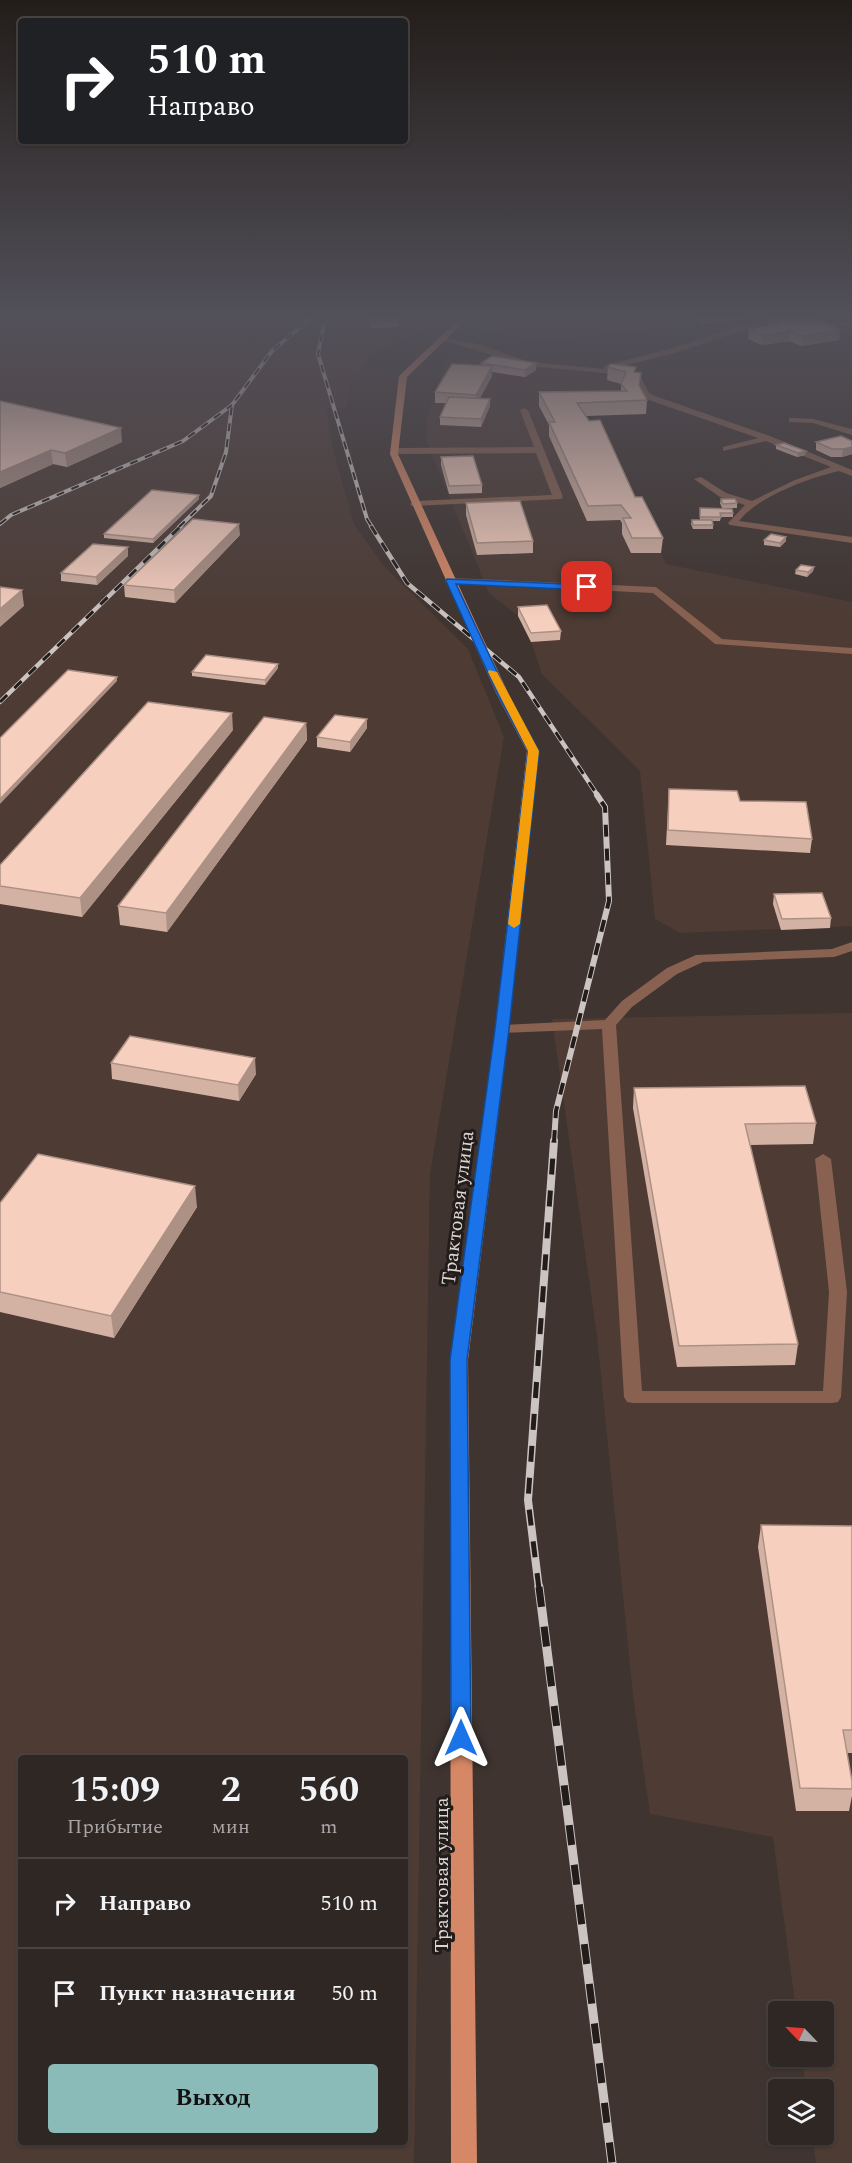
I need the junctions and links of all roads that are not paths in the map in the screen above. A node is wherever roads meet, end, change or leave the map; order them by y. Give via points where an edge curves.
1 (398, 419) edge
2 (527, 419) edge
3 (712, 419) edge
4 (792, 420) dead end
5 (852, 432) edge
6 (767, 438) junction
7 (539, 450) junction
8 (726, 450) dead end
9 (394, 451) junction
10 (840, 468) junction
11 (852, 473) edge
12 (698, 479) dead end
13 (415, 504) junction
14 (751, 504) junction
15 (852, 540) edge
16 (450, 581) junction
17 (852, 651) edge
18 (852, 946) edge
19 (609, 1024) junction
20 (502, 1029) junction
21 (824, 1158) dead end
22 (464, 2163) edge

1 - 9 main road, Трактовая улица
2 - 7 street
3 - 6 street
4 - 5 street via 813,421
6 - 8 street
6 - 10 street
7 - 9 street
7 - 13 street via 558,497
9 - 13 main road, Трактовая улица
10 - 11 street
10 - 14 street via 826,470
12 - 14 street via 710,489
13 - 16 main road, Трактовая улица
14 - 15 street via 733,523
16 - 17 street via 656,590 719,642
16 - 20 main road, Трактовая улица via 534,751
18 - 19 street via 834,953 701,958 672,971 627,1004
19 - 20 street
19 - 21 street via 633,1397 832,1396 838,1292
20 - 22 main road, Трактовая улица via 459,1360

